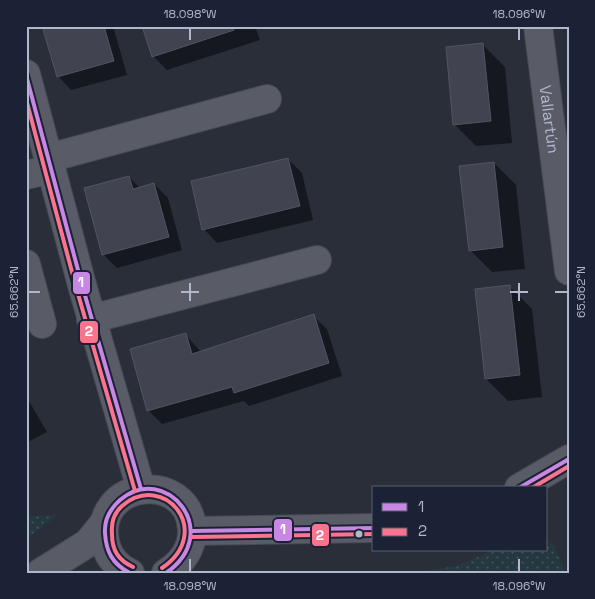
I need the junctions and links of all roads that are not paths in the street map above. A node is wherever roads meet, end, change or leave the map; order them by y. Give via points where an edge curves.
1 (538, 26) edge
2 (26, 74) edge
3 (267, 99) dead end
4 (42, 167) edge
5 (317, 260) dead end
6 (26, 264) edge
7 (568, 266) edge
8 (569, 271) edge
9 (91, 319) junction
10 (42, 324) dead end
11 (569, 459) edge
12 (522, 486) edge
13 (141, 489) junction
14 (104, 523) junction
15 (372, 528) edge
16 (192, 531) junction
17 (40, 573) edge
18 (130, 573) edge
19 (166, 573) edge

1 - 7 street, Vallartún
2 - 4 street
3 - 4 street
4 - 9 street
5 - 9 street
6 - 10 street
7 - 8 street, Vallartún
9 - 13 street
11 - 12 street
13 - 14 street via 128,492 117,500
13 - 16 street via 167,492 178,500 186,510
14 - 17 street via 88,543
14 - 18 street via 106,550 114,562
15 - 16 street
16 - 19 street via 188,550 180,563

